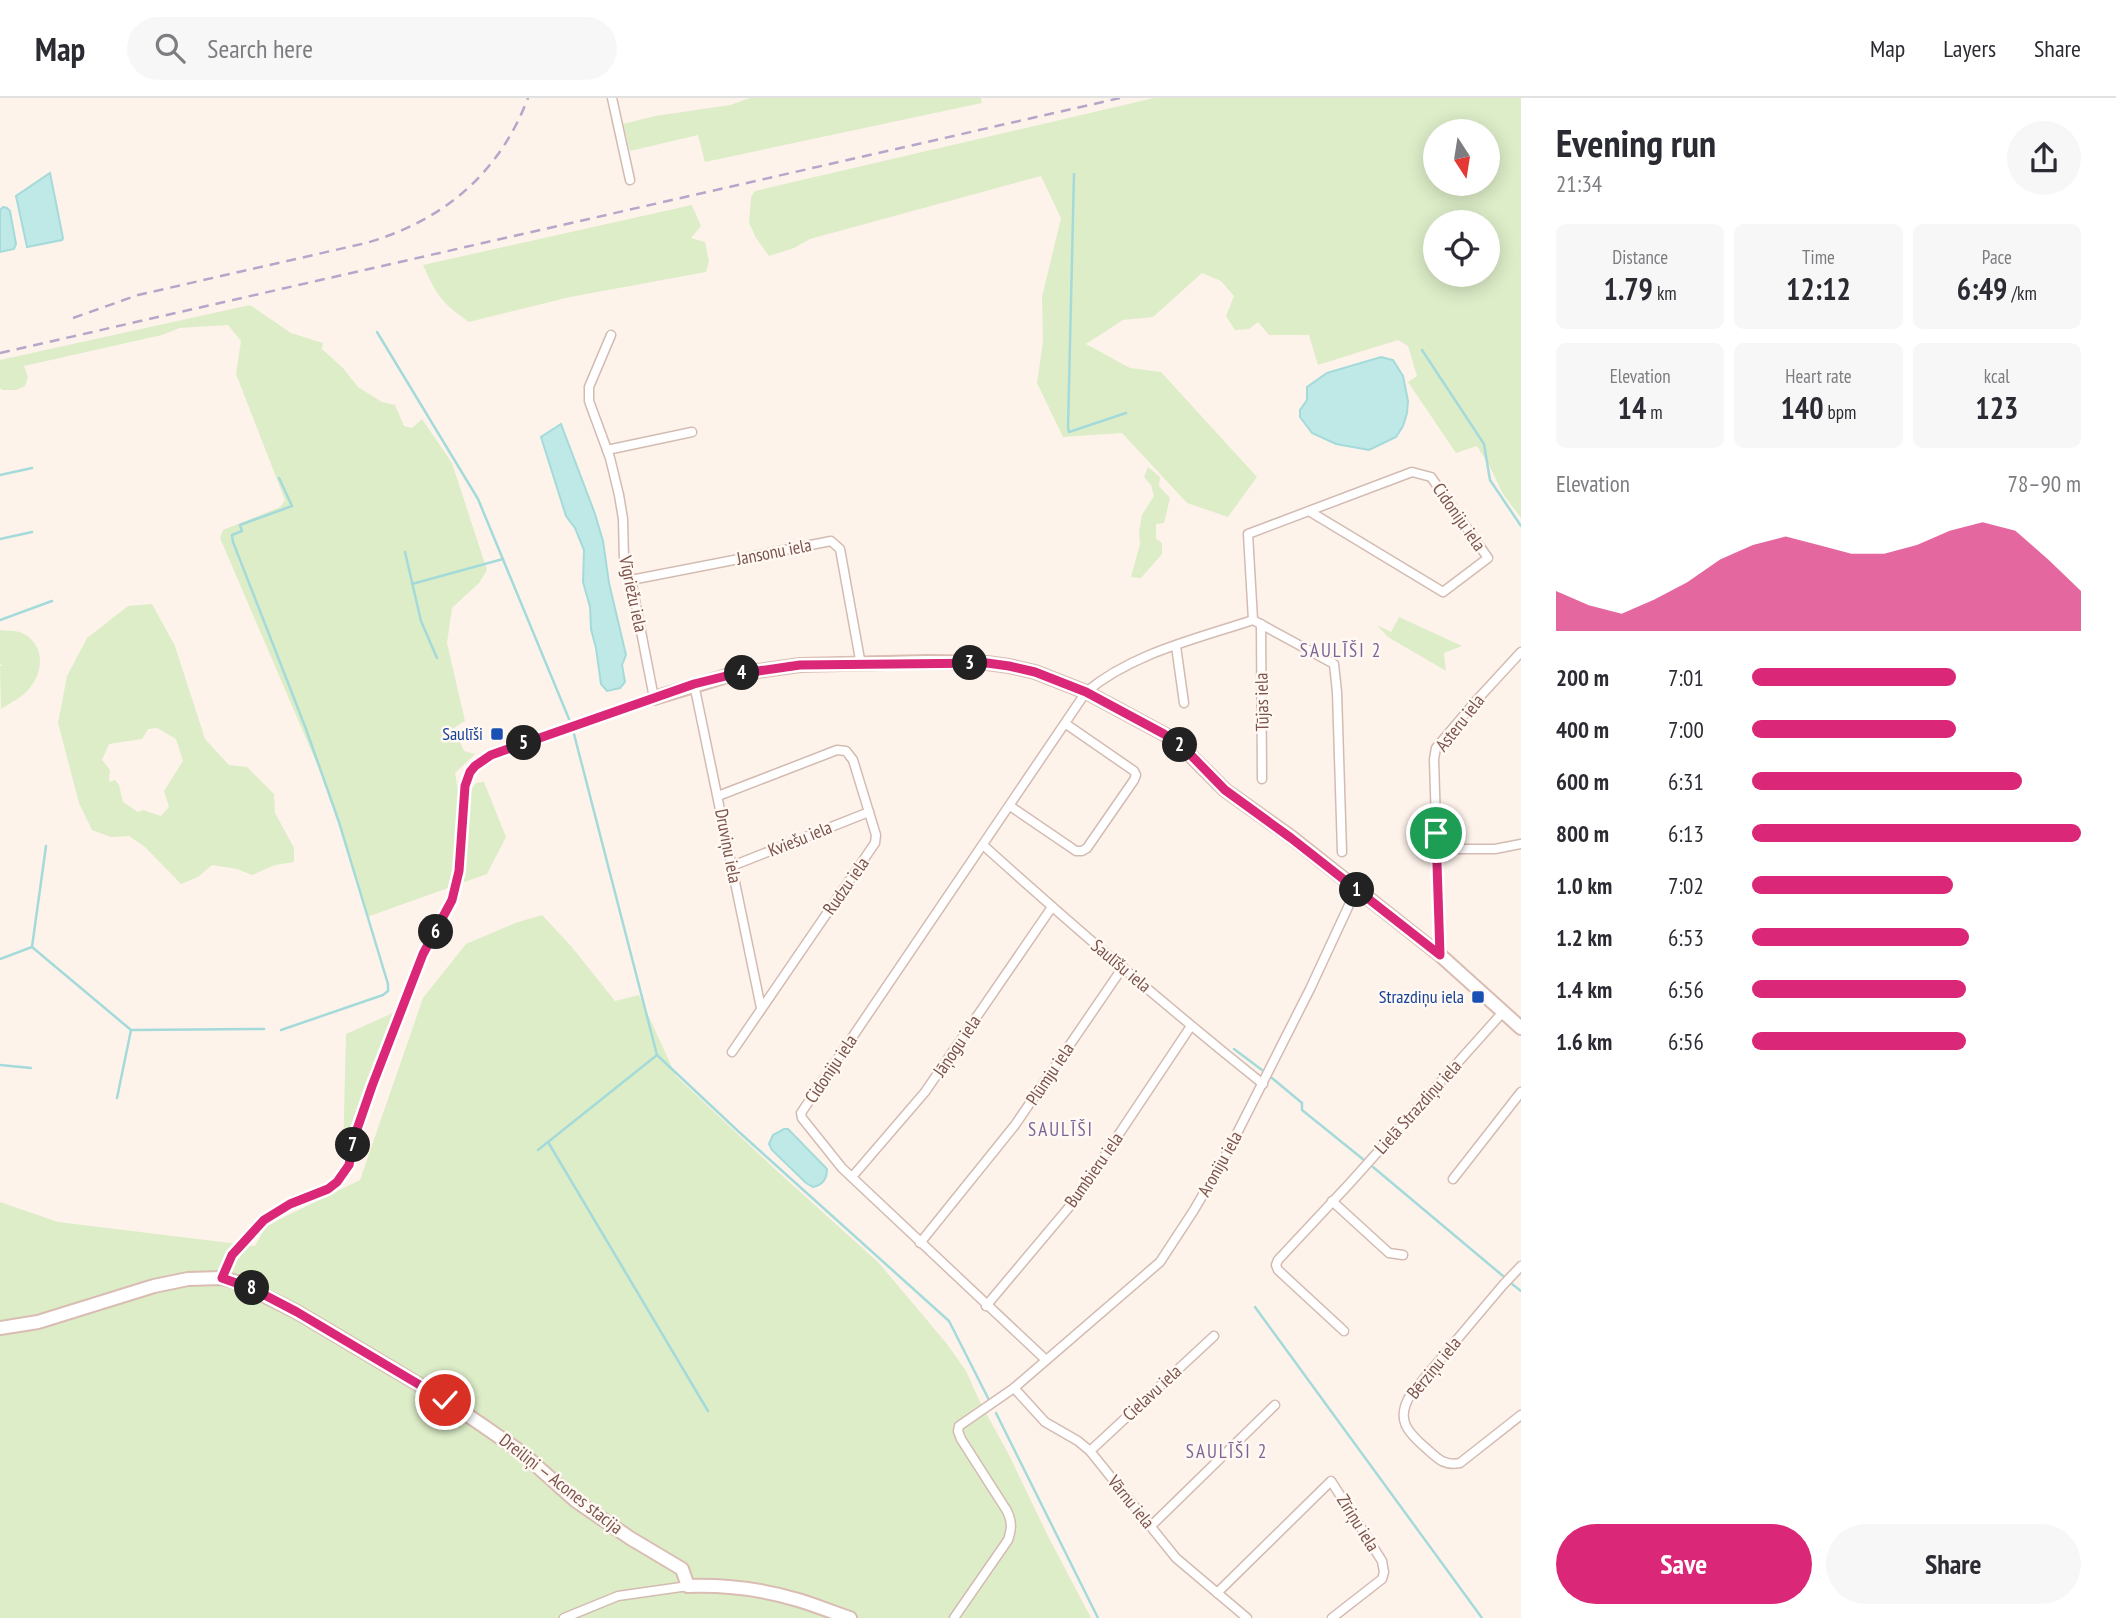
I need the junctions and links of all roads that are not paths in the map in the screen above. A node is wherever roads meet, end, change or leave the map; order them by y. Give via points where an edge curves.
1 (612, 98) edge
2 (631, 180) dead end
3 (611, 335) dead end
4 (692, 432) dead end
5 (607, 450) junction
6 (1309, 511) junction
7 (632, 580) junction
8 (1257, 622) junction
9 (1176, 646) junction
10 (1521, 652) edge
11 (861, 664) junction
12 (694, 684) junction
13 (1086, 692) junction
14 (654, 698) junction
15 (1184, 703) dead end
16 (1066, 724) junction
17 (1262, 779) dead end
18 (718, 796) junction
19 (1010, 806) junction
20 (869, 812) junction
21 (1521, 844) edge
22 (983, 845) junction
23 (1436, 849) junction
24 (1342, 852) dead end
25 (732, 866) junction
26 (1356, 890) junction
27 (1052, 907) junction
28 (1440, 955) junction
29 (1123, 967) junction
30 (761, 1008) junction
31 (1503, 1012) junction
32 (1191, 1026) junction
33 (1521, 1028) edge
34 (732, 1052) dead end
35 (1263, 1084) junction
36 (1521, 1092) edge
37 (852, 1177) junction
38 (1453, 1179) dead end
39 (1332, 1200) junction
40 (920, 1243) junction
41 (1403, 1255) dead end
42 (1521, 1266) edge
43 (222, 1278) junction
44 (986, 1306) junction
45 (0, 1328) edge
46 (1344, 1331) dead end
47 (1214, 1336) dead end
48 (1046, 1360) junction
49 (1014, 1388) junction
50 (1275, 1405) dead end
51 (1521, 1415) edge
52 (1090, 1451) junction
53 (1151, 1526) junction
54 (688, 1586) junction
55 (1217, 1592) junction
56 (564, 1618) edge
57 (850, 1618) edge
58 (954, 1618) edge
59 (1247, 1618) edge
60 (1332, 1618) edge

1 - 2 street
3 - 5 street, Vīgriežu iela via 589,401
4 - 5 street
5 - 7 street, Vīgriežu iela via 623,519 624,560
6 - 6 street, Cidoniju iela via 1443,592 1488,558 1431,477 1412,472
6 - 8 street, Cidoniju iela via 1248,534
7 - 11 street, Jansonu iela via 831,541 840,549
7 - 14 street, Vīgriežu iela
8 - 9 street, Cidoniju iela
8 - 17 street, Tūjas iela
8 - 24 street via 1334,664
9 - 13 street, Cidoniju iela via 1137,660
9 - 15 street
10 - 23 street, Asteru iela via 1436,748
11 - 12 street via 763,669
11 - 13 street via 1009,666
12 - 14 street
12 - 18 street, Druviņu iela
13 - 16 street, Cidoniju iela
13 - 26 street via 1180,744 1225,790
14 - 43 street via 491,755 470,772 452,900 423,954 372,1086 349,1165 328,1189 264,1220 232,1255
16 - 19 street, Cidoniju iela
16 - 19 street via 1134,771 1134,780 1082,851
18 - 20 street, Rudzu iela via 837,750 846,751 853,760
18 - 25 street, Druviņu iela
19 - 22 street, Cidoniju iela
20 - 25 street, Kviešu iela
20 - 30 street, Rudzu iela via 875,843
21 - 23 street
22 - 27 street, Saulīšu iela
22 - 37 street, Cidoniju iela via 801,1113
23 - 28 street, Asteru iela
25 - 30 street, Druviņu iela
26 - 28 street
26 - 35 street, Aroniju iela
27 - 29 street, Saulīšu iela
27 - 37 street, Jāņogu iela via 925,1092
28 - 31 street
29 - 32 street, Saulīšu iela
29 - 40 street, Plūmju iela via 1015,1125
30 - 34 street, Rudzu iela
31 - 33 street
31 - 39 street, Lielā Strazdiņu iela
32 - 35 street, Saulīšu iela
32 - 44 street, Bumbieru iela via 1075,1200
35 - 48 street, Aroniju iela via 1160,1262
36 - 38 street
37 - 40 street, Cidoniju iela
39 - 41 street via 1389,1253
39 - 46 street, Lielā Strazdiņu iela via 1276,1265
40 - 44 street, Cidoniju iela
42 - 51 street, Bērziņu iela via 1411,1394 1403,1413 1411,1436 1443,1464 1452,1465
43 - 45 street, Dreiliņi — Acones stacija via 155,1286 38,1322
43 - 54 street, Dreiliņi — Acones stacija via 297,1312 482,1424 576,1501 682,1569
44 - 48 street, Cidoniju iela
47 - 52 street, Cielavu iela
48 - 49 street, Aroniju iela
49 - 52 street, Vārnu iela via 1045,1422
49 - 58 street, Aroniju iela via 959,1426 961,1439 1007,1510 1012,1529
50 - 53 street
52 - 53 street, Vārnu iela
53 - 55 street, Vārnu iela via 1176,1558
54 - 56 street via 618,1597
54 - 57 street via 747,1588
55 - 59 street, Vārnu iela
55 - 60 street, Zīriņu iela via 1331,1480 1382,1561 1384,1572 1382,1579

